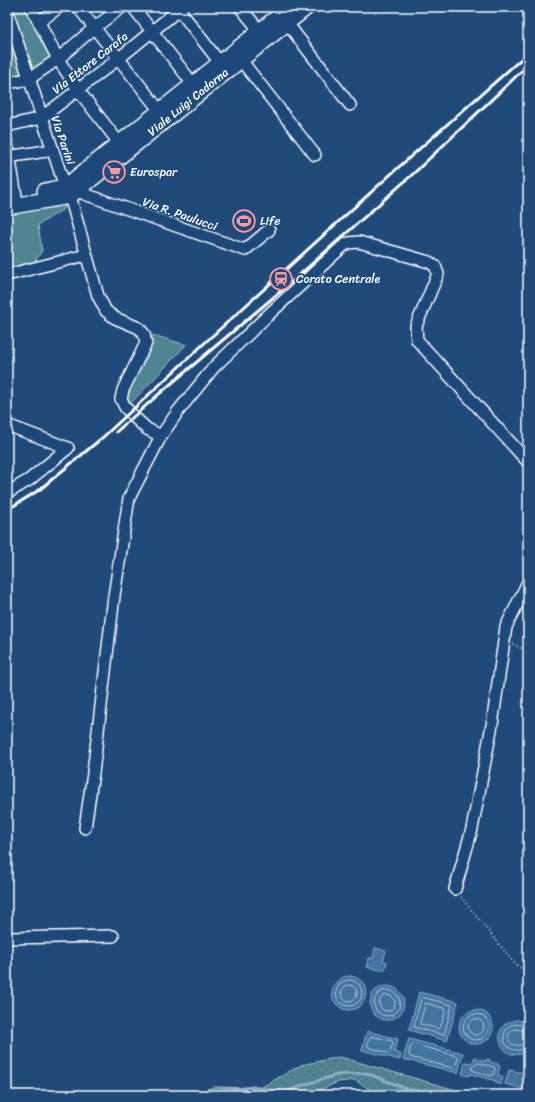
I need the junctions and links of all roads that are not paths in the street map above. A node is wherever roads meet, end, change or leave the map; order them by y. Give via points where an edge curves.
1 (31, 7) edge
2 (59, 7) edge
3 (78, 7) edge
4 (122, 7) edge
5 (133, 7) edge
6 (240, 7) edge
7 (180, 8) edge
8 (298, 8) edge
9 (7, 11) edge
10 (39, 22) junction
11 (287, 23) junction
12 (94, 28) junction
13 (260, 31) junction
14 (152, 32) junction
15 (58, 59) junction
16 (118, 59) junction
17 (241, 60) junction
18 (223, 67) junction
19 (29, 79) junction
20 (7, 83) edge
21 (193, 84) junction
22 (78, 90) junction
23 (350, 105) dead end
24 (160, 111) junction
25 (41, 118) junction
26 (7, 126) edge
27 (7, 143) edge
28 (120, 144) junction
29 (53, 150) junction
30 (315, 155) dead end
31 (8, 156) edge
32 (70, 192) junction
33 (10, 200) edge
34 (270, 230) dead end
35 (86, 255) junction
36 (7, 275) edge
37 (7, 425) edge
38 (161, 436) junction
39 (528, 462) edge
40 (7, 493) edge
41 (528, 582) edge
42 (85, 828) dead end
43 (455, 889) road end
44 (113, 936) dead end
45 (7, 938) edge

1 - 10 street
2 - 10 street
3 - 12 street
4 - 12 street
5 - 14 street
6 - 13 street
7 - 14 street, Via Ettore Carafa
7 - 18 street
8 - 11 main road, Viale Luigi Cadorna
8 - 13 main road, Viale Luigi Cadorna
9 - 19 street, Via Parini
10 - 15 street
11 - 17 main road, Viale Luigi Cadorna
11 - 23 street
12 - 15 street
12 - 16 street
13 - 18 main road, Viale Luigi Cadorna
14 - 16 street, Via Ettore Carafa
14 - 21 street
15 - 19 street
15 - 22 street
16 - 22 street, Via Ettore Carafa
16 - 24 street
17 - 18 main road, Viale Luigi Cadorna
17 - 30 street
18 - 21 main road, Viale Luigi Cadorna
18 - 32 main road, Viale Luigi Cadorna
19 - 20 street
19 - 25 street, Via Parini
21 - 24 main road, Viale Luigi Cadorna
22 - 25 street, Via Ettore Carafa
22 - 28 street
24 - 28 main road, Viale Luigi Cadorna
25 - 26 street, Via Ettore Carafa
25 - 29 street, Via Parini
27 - 31 street
28 - 32 main road, Viale Luigi Cadorna
29 - 31 street
29 - 32 street, Via Parini
31 - 33 street
32 - 33 main road
32 - 34 street, Via R. Paulucci via 244,250
32 - 35 street, Via Parini
35 - 36 street
35 - 38 street, Via Parini via 98,296 106,311 115,318 139,328 144,334 146,343 121,399 134,417 147,429
37 - 40 street via 68,448 29,480
38 - 39 street via 214,367 342,247 348,243 359,242 435,266 438,274 416,326 417,340
38 - 42 street via 128,498
41 - 43 street via 506,627 492,724 472,829
44 - 45 street

